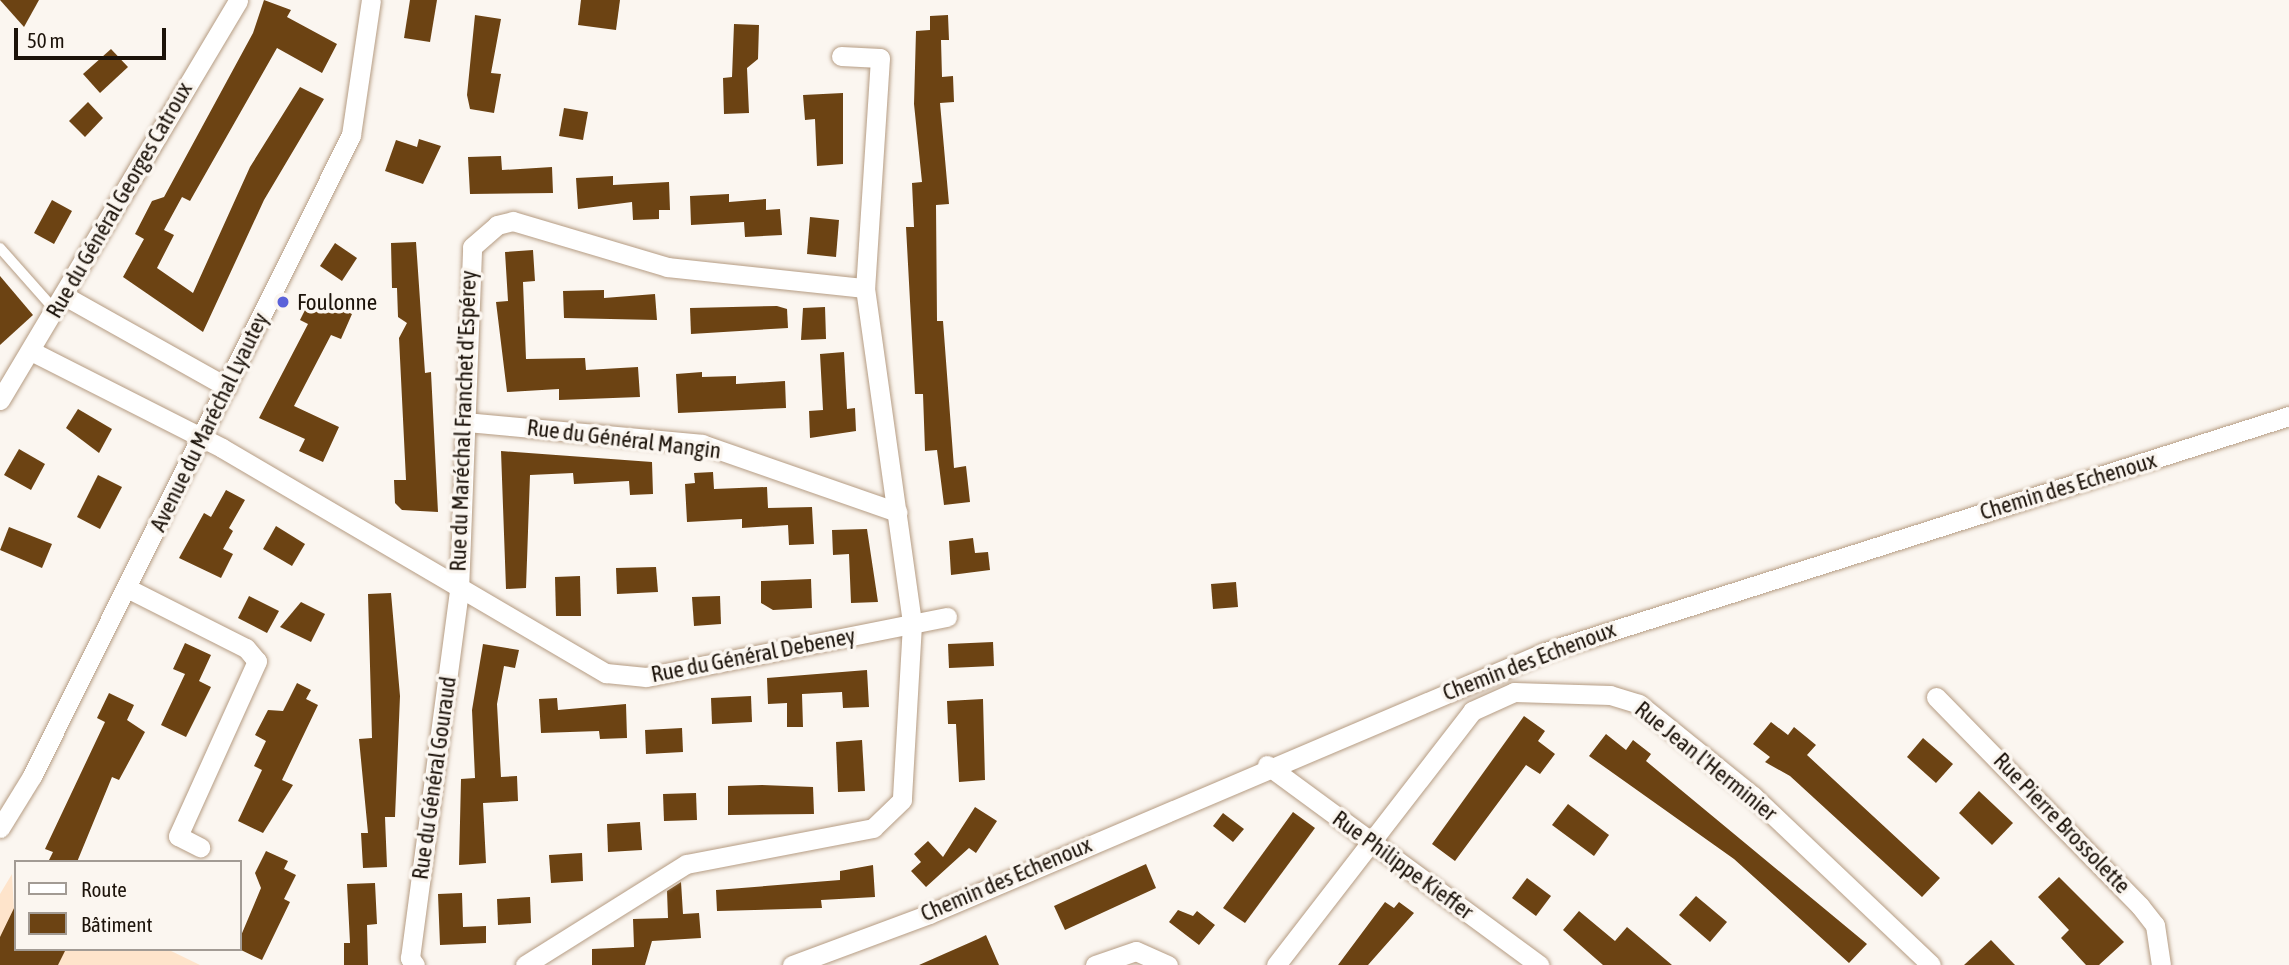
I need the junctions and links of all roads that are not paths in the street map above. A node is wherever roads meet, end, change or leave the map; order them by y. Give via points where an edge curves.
1 (237, 0) edge
2 (371, 0) edge
3 (841, 55) dead end
4 (0, 248) edge
5 (864, 288) junction
6 (59, 302) junction
7 (31, 351) junction
8 (227, 387) junction
9 (0, 400) edge
10 (2289, 416) edge
11 (466, 422) junction
12 (202, 440) junction
13 (897, 512) junction
14 (127, 588) junction
15 (458, 590) junction
16 (947, 617) dead end
17 (912, 624) junction
18 (1936, 696) dead end
19 (1267, 765) junction
20 (0, 828) edge
21 (1367, 842) junction
22 (200, 847) dead end
23 (411, 963) edge
24 (2159, 964) edge
25 (525, 965) edge
26 (792, 965) edge
27 (1095, 965) edge
28 (1168, 965) edge
29 (1276, 965) edge
30 (1539, 965) edge
31 (1930, 965) edge

1 - 6 street, Rue du Général Georges Catroux
2 - 8 street, Avenue du Maréchal Lyautey via 351,135
3 - 5 street via 880,58
4 - 6 lane
5 - 11 street, Rue du Maréchal Franchet d'Espérey via 667,267 529,223 497,225 480,235 467,261
5 - 13 street
6 - 7 street, Rue du Général Georges Catroux
6 - 8 street
7 - 9 street, Rue du Général Georges Catroux
7 - 12 street, Rue du Général Debeney
8 - 12 street, Avenue du Maréchal Lyautey
10 - 19 street, Chemin des Echenoux via 1545,652
11 - 13 street, Rue du Général Mangin via 702,444
11 - 15 street, Rue du Maréchal Franchet d'Espérey
12 - 14 street, Avenue du Maréchal Lyautey
12 - 15 street, Rue du Général Debeney
13 - 17 street
14 - 20 street, Avenue du Maréchal Lyautey
14 - 22 street via 246,648 257,661 177,836
15 - 17 street, Rue du Général Debeney via 583,664 624,677
15 - 23 street, Rue du Général Gouraud
16 - 17 street, Rue du Général Debeney
17 - 25 street via 904,790 888,820 686,864
18 - 24 street, Rue Pierre Brossolette via 2054,810 2140,906 2155,925
19 - 21 street, Rue Philippe Kieffer
19 - 26 street, Chemin des Echenoux via 929,914
21 - 29 street, Rue Jean l'Herminier
21 - 30 street, Rue Philippe Kieffer
21 - 31 street, Rue Jean l'Herminier via 1472,711 1494,698 1514,692 1626,697 1753,796
27 - 28 street via 1136,951

